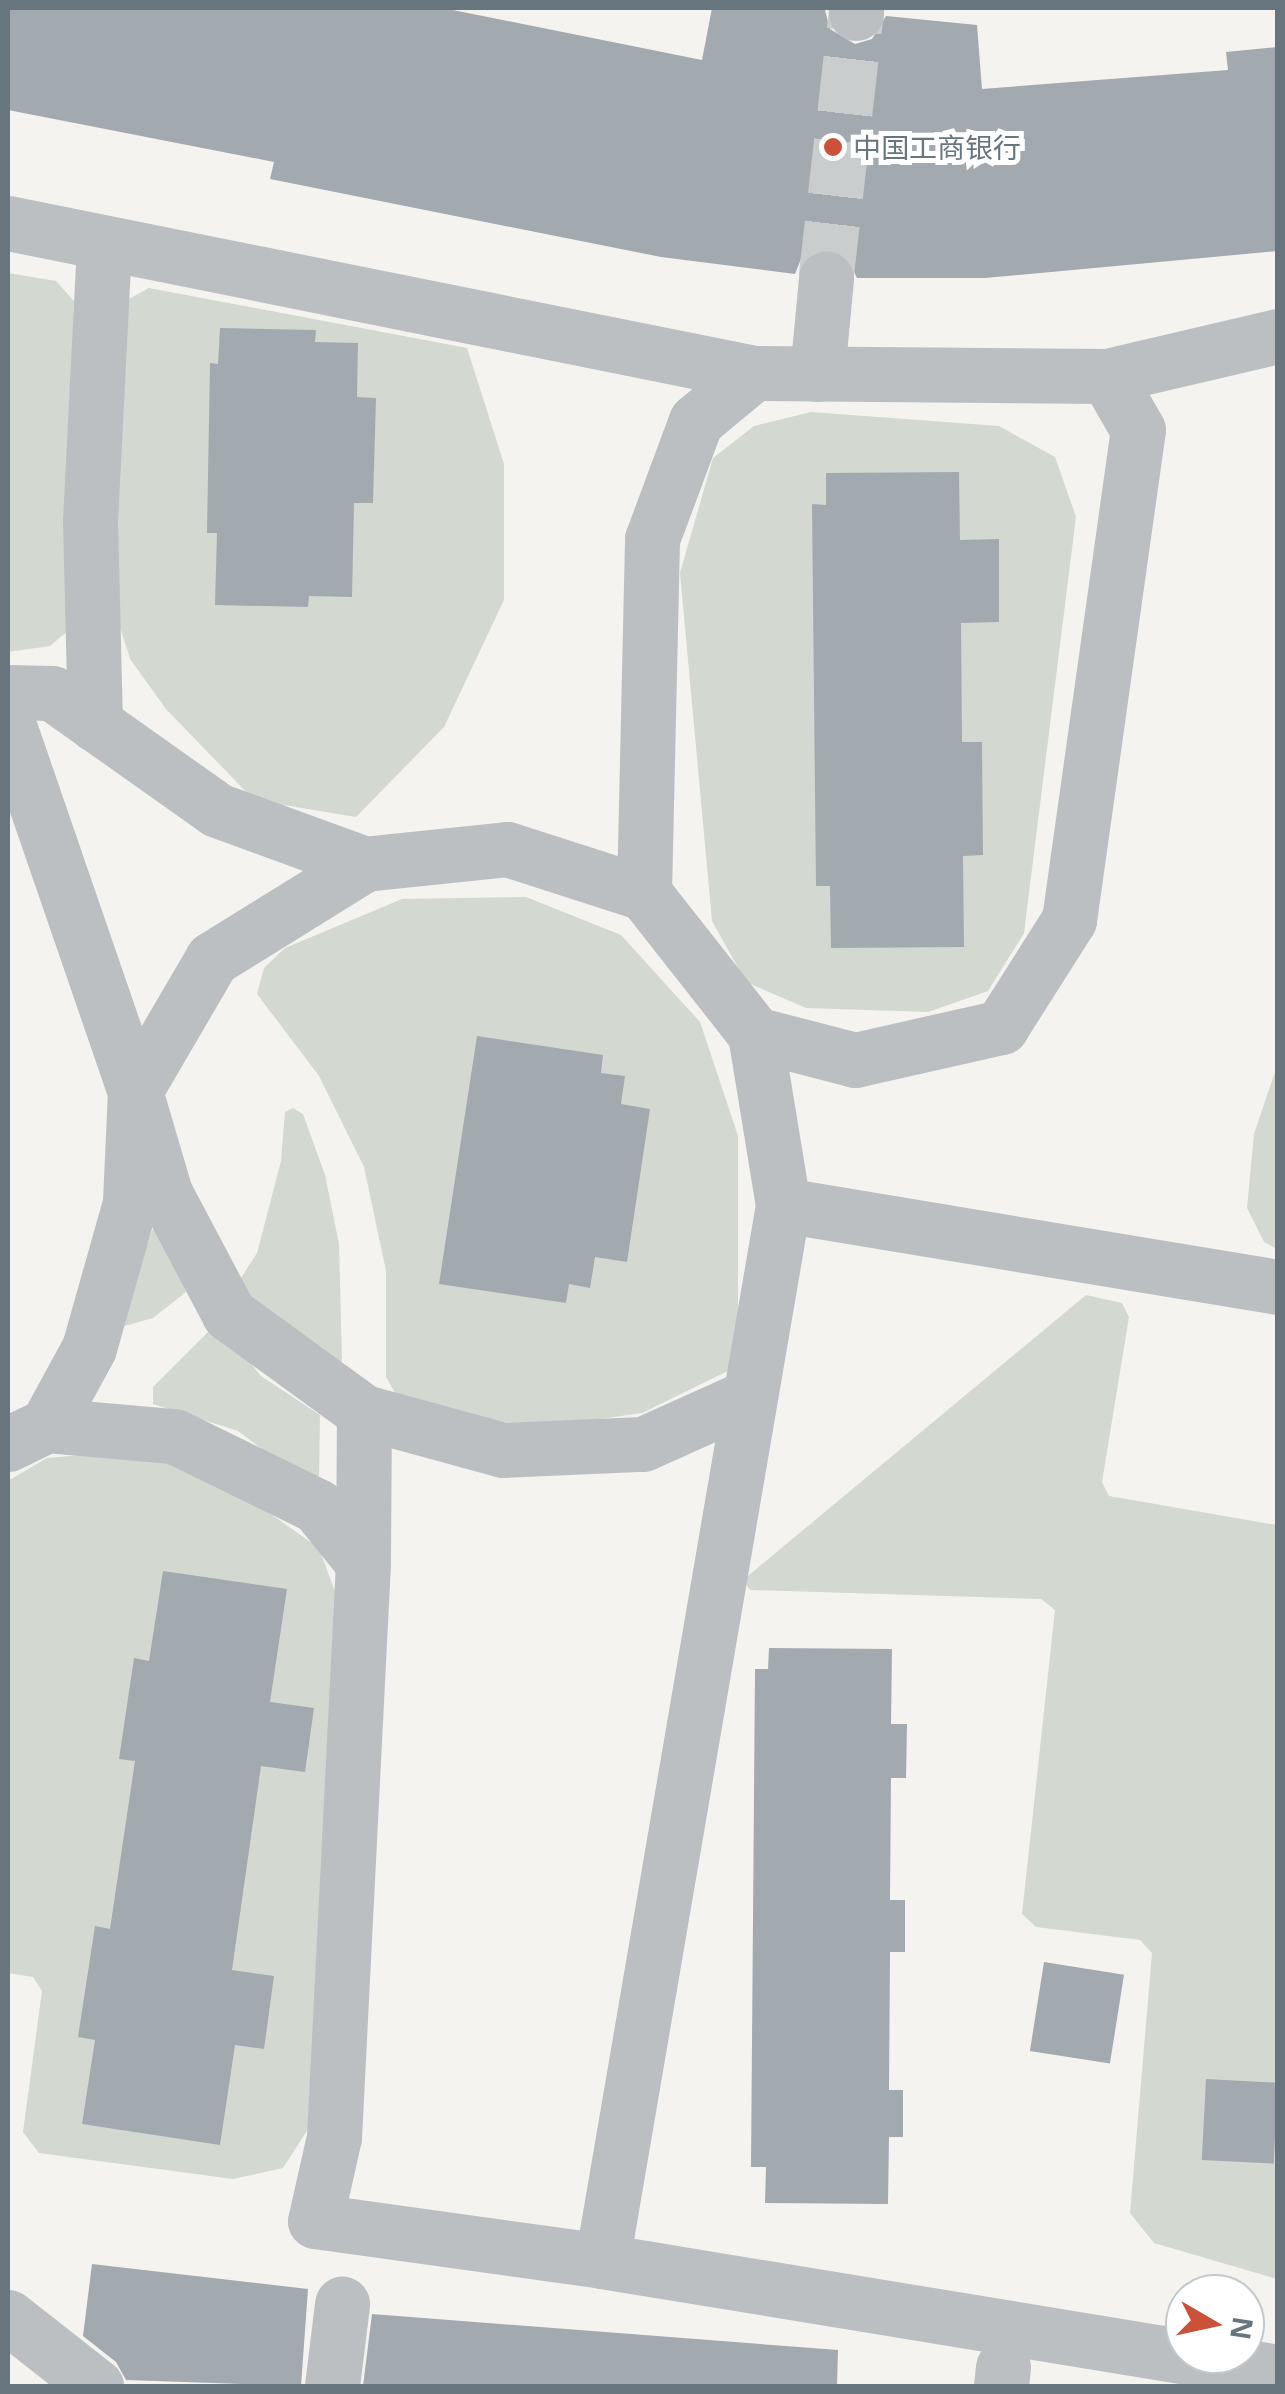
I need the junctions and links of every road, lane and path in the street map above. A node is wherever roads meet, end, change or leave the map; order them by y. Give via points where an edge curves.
1 (8, 223) edge
2 (104, 243) junction
3 (826, 278) tunnel mouth
4 (1278, 336) edge
5 (754, 373) junction
6 (817, 374) junction
7 (1107, 376) junction
8 (8, 692) edge
9 (8, 724) edge
10 (95, 724) junction
11 (365, 864) junction
12 (644, 893) junction
13 (755, 1034) junction
14 (135, 1091) junction
15 (783, 1205) junction
16 (1278, 1287) edge
17 (750, 1396) junction
18 (364, 1412) junction
19 (27, 1434) edge
20 (364, 1563) junction
21 (602, 2260) junction
22 (342, 2304) dead end
23 (8, 2316) edge
24 (1278, 2372) edge
25 (96, 2386) edge
26 (332, 2386) edge

1 - 2 lane
2 - 5 lane
2 - 10 lane via 90,521
3 - 6 lane
4 - 7 lane
5 - 6 lane
5 - 12 lane via 696,421 652,539
6 - 7 lane
7 - 13 lane via 1138,430 1069,920 1001,1026 855,1060
8 - 10 lane via 52,693
9 - 14 lane
10 - 11 lane via 217,810
11 - 12 lane via 507,849
11 - 14 lane via 212,959
12 - 13 lane
13 - 15 lane
14 - 18 lane via 165,1193 229,1314
14 - 19 lane via 130,1203 89,1348
15 - 16 lane
15 - 17 lane
17 - 18 lane via 642,1444 602,1446 503,1450
17 - 21 lane
18 - 20 lane
19 - 20 lane via 174,1436 317,1506
20 - 21 lane via 334,2137 315,2221
21 - 24 lane
22 - 26 lane
23 - 25 lane

